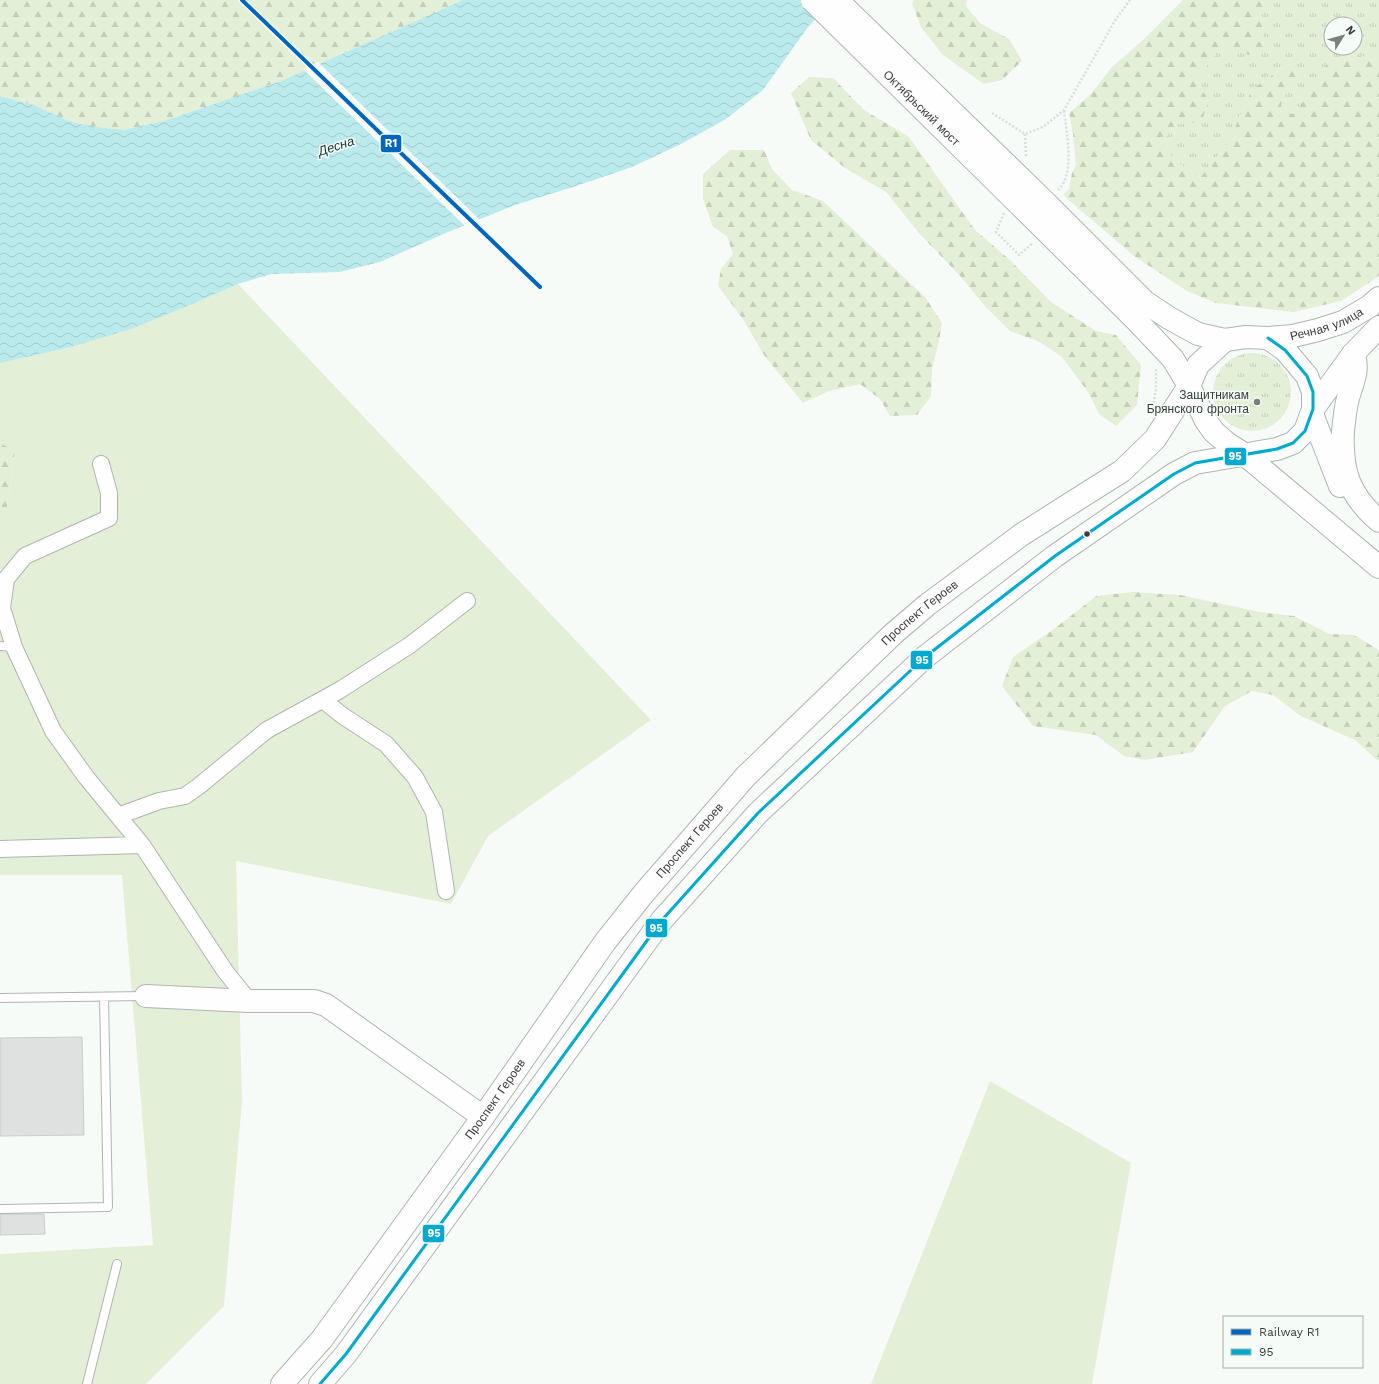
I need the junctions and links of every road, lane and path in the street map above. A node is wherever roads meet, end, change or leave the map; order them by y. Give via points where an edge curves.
1 (812, 0) edge
2 (837, 0) edge
3 (1130, 0) edge
4 (1064, 110) junction
5 (992, 113) dead end
6 (1064, 185) dead end
7 (1038, 209) junction
8 (1034, 241) dead end
9 (1019, 255) dead end
10 (1379, 298) edge
11 (1379, 327) edge
12 (1268, 338) junction
13 (1225, 340) junction
14 (1354, 354) junction
15 (1156, 366) dead end
16 (1189, 386) junction
17 (1153, 410) dead end
18 (1313, 412) junction
19 (1244, 454) junction
20 (101, 464) dead end
21 (1379, 521) edge
22 (1379, 530) edge
23 (1379, 567) edge
24 (467, 601) dead end
25 (7, 647) edge
26 (322, 700) junction
27 (118, 816) junction
28 (142, 845) junction
29 (0, 849) edge
30 (446, 891) dead end
31 (104, 996) junction
32 (146, 996) joint
33 (0, 998) edge
34 (249, 1001) junction
35 (483, 1117) junction
36 (0, 1209) edge
37 (118, 1264) dead end
38 (87, 1384) edge
39 (282, 1384) edge
40 (320, 1384) edge

1 - 7 main road, Октябрьский мост, bridge
2 - 7 main road, Октябрьский мост, bridge
3 - 4 path via 1116,19
4 - 5 path via 1043,127 1025,134
4 - 6 path via 1070,160
7 - 13 main road via 1145,302 1198,334
7 - 16 main road via 1173,359
8 - 9 path
10 - 12 main road, Речная улица via 1343,322 1293,336
11 - 14 main road
12 - 13 main road via 1246,337
12 - 18 main road via 1286,350 1307,376 1313,392
13 - 16 main road via 1198,365
14 - 18 main road
14 - 21 main road via 1356,368 1344,417 1344,465 1347,478 1358,500
15 - 17 path
16 - 19 main road via 1199,410 1214,432
16 - 35 main road, Проспект Героев via 1155,439 1122,471 1022,535 927,605 892,634 746,776 605,942
18 - 19 main road via 1305,431 1293,443 1277,449
18 - 22 main road via 1344,496
19 - 23 main road
19 - 40 main road via 1195,463 1174,474 1055,556 925,656 758,813 662,920 346,1354
20 - 25 street via 109,492 109,518 25,556 6,579 2,608
24 - 26 street via 410,645
25 - 27 street via 53,730 86,778
26 - 27 street via 267,730 185,796 159,801
26 - 30 street via 386,744 415,777 434,812
27 - 28 street
28 - 29 street
28 - 34 street via 225,971
31 - 32 lane
31 - 33 lane
31 - 36 lane via 108,1207
32 - 34 main road
34 - 35 main road via 314,1001 326,1004
35 - 39 main road, Проспект Героев via 322,1339
37 - 38 lane

